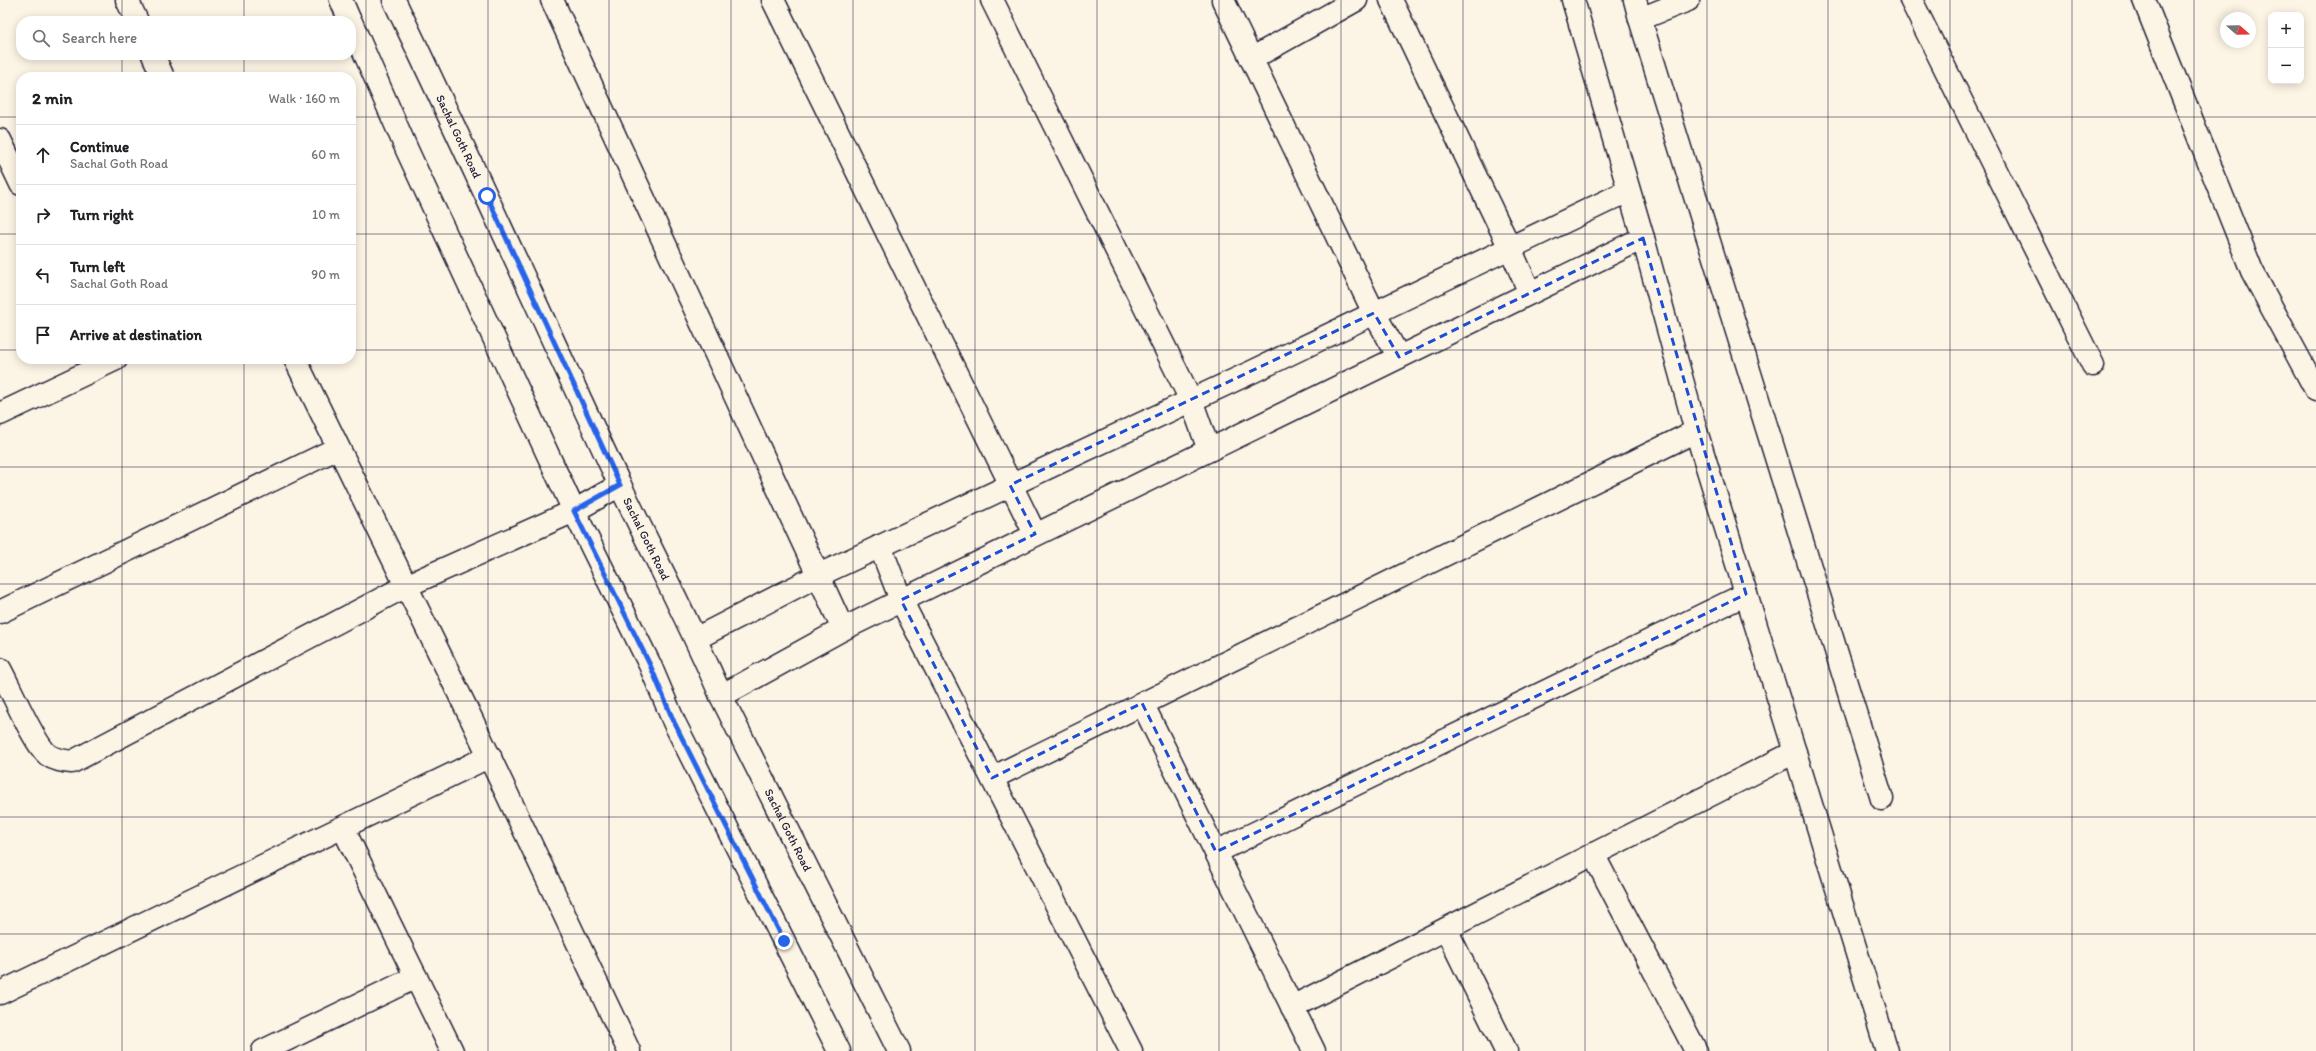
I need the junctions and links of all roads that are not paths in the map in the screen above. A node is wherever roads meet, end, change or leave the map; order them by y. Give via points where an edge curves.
1 (127, 0) edge
2 (341, 0) edge
3 (394, 0) edge
4 (552, 0) edge
5 (772, 0) edge
6 (992, 0) edge
7 (1223, 0) edge
8 (1356, 0) edge
9 (1392, 0) edge
10 (1573, 0) edge
11 (1688, 0) edge
12 (1910, 0) edge
13 (2144, 0) edge
14 (1638, 9) edge
15 (135, 16) edge
16 (348, 16) edge
17 (356, 33) edge
18 (1251, 58) junction
19 (155, 60) edge
20 (161, 72) edge
21 (0, 140) edge
22 (16, 174) edge
23 (1628, 191) junction
24 (1643, 238) junction
25 (1510, 248) junction
26 (1530, 293) junction
27 (1374, 313) junction
28 (1399, 356) junction
29 (102, 364) edge
30 (297, 364) edge
31 (2093, 366) dead end
32 (2316, 390) edge
33 (1191, 400) junction
34 (0, 414) edge
35 (1696, 431) junction
36 (338, 448) junction
37 (1209, 450) junction
38 (620, 485) junction
39 (1010, 485) junction
40 (574, 511) junction
41 (1035, 534) junction
42 (880, 546) junction
43 (819, 575) junction
44 (406, 586) junction
45 (1746, 594) junction
46 (901, 600) junction
47 (0, 612) edge
48 (843, 628) junction
49 (697, 638) junction
50 (0, 668) edge
51 (721, 696) junction
52 (1142, 703) junction
53 (1795, 752) junction
54 (490, 756) junction
55 (992, 778) junction
56 (1882, 799) dead end
57 (342, 828) junction
58 (1216, 852) junction
59 (1593, 854) junction
60 (1446, 929) junction
61 (416, 977) junction
62 (0, 993) edge
63 (1292, 1007) junction
64 (263, 1051) edge
65 (452, 1051) edge
66 (629, 1051) edge
67 (839, 1051) edge
68 (899, 1051) edge
69 (1131, 1051) edge
70 (1314, 1051) edge
71 (1506, 1051) edge
72 (1696, 1051) edge
73 (1887, 1051) edge

1 - 15 street
2 - 16 street
3 - 38 street, Sachal Goth Road
4 - 43 street
5 - 39 street
6 - 33 street
7 - 18 street
8 - 18 street
9 - 25 street
10 - 23 street
11 - 14 street
12 - 31 street
13 - 32 street via 2252,271
14 - 56 street
17 - 40 street via 407,150
18 - 27 street
19 - 20 street
21 - 22 street
23 - 24 street
23 - 25 street
24 - 26 street
24 - 35 street
25 - 26 street
25 - 27 street
26 - 28 street
27 - 28 street
27 - 33 street
28 - 37 street
29 - 34 street
30 - 36 street
33 - 37 street
33 - 39 street
35 - 45 street
35 - 52 street
36 - 44 street
36 - 47 street
37 - 41 street
38 - 40 street
38 - 49 street, Sachal Goth Road
39 - 41 street
39 - 42 street
40 - 44 street
40 - 67 street via 650,665 674,722
41 - 46 street
42 - 43 street
42 - 46 street
43 - 48 street
43 - 49 street
44 - 50 street via 72,762 58,760 48,754 38,742
44 - 54 street
45 - 53 street
45 - 58 street
46 - 48 street
46 - 55 street
48 - 51 street
49 - 51 street, Sachal Goth Road
51 - 68 street, Sachal Goth Road
52 - 55 street
52 - 58 street
53 - 59 street
53 - 73 street
54 - 57 street
54 - 66 street
55 - 69 street
57 - 61 street
57 - 62 street
58 - 63 street
59 - 60 street
59 - 72 street
60 - 63 street
60 - 71 street
61 - 64 street
61 - 65 street
63 - 70 street

